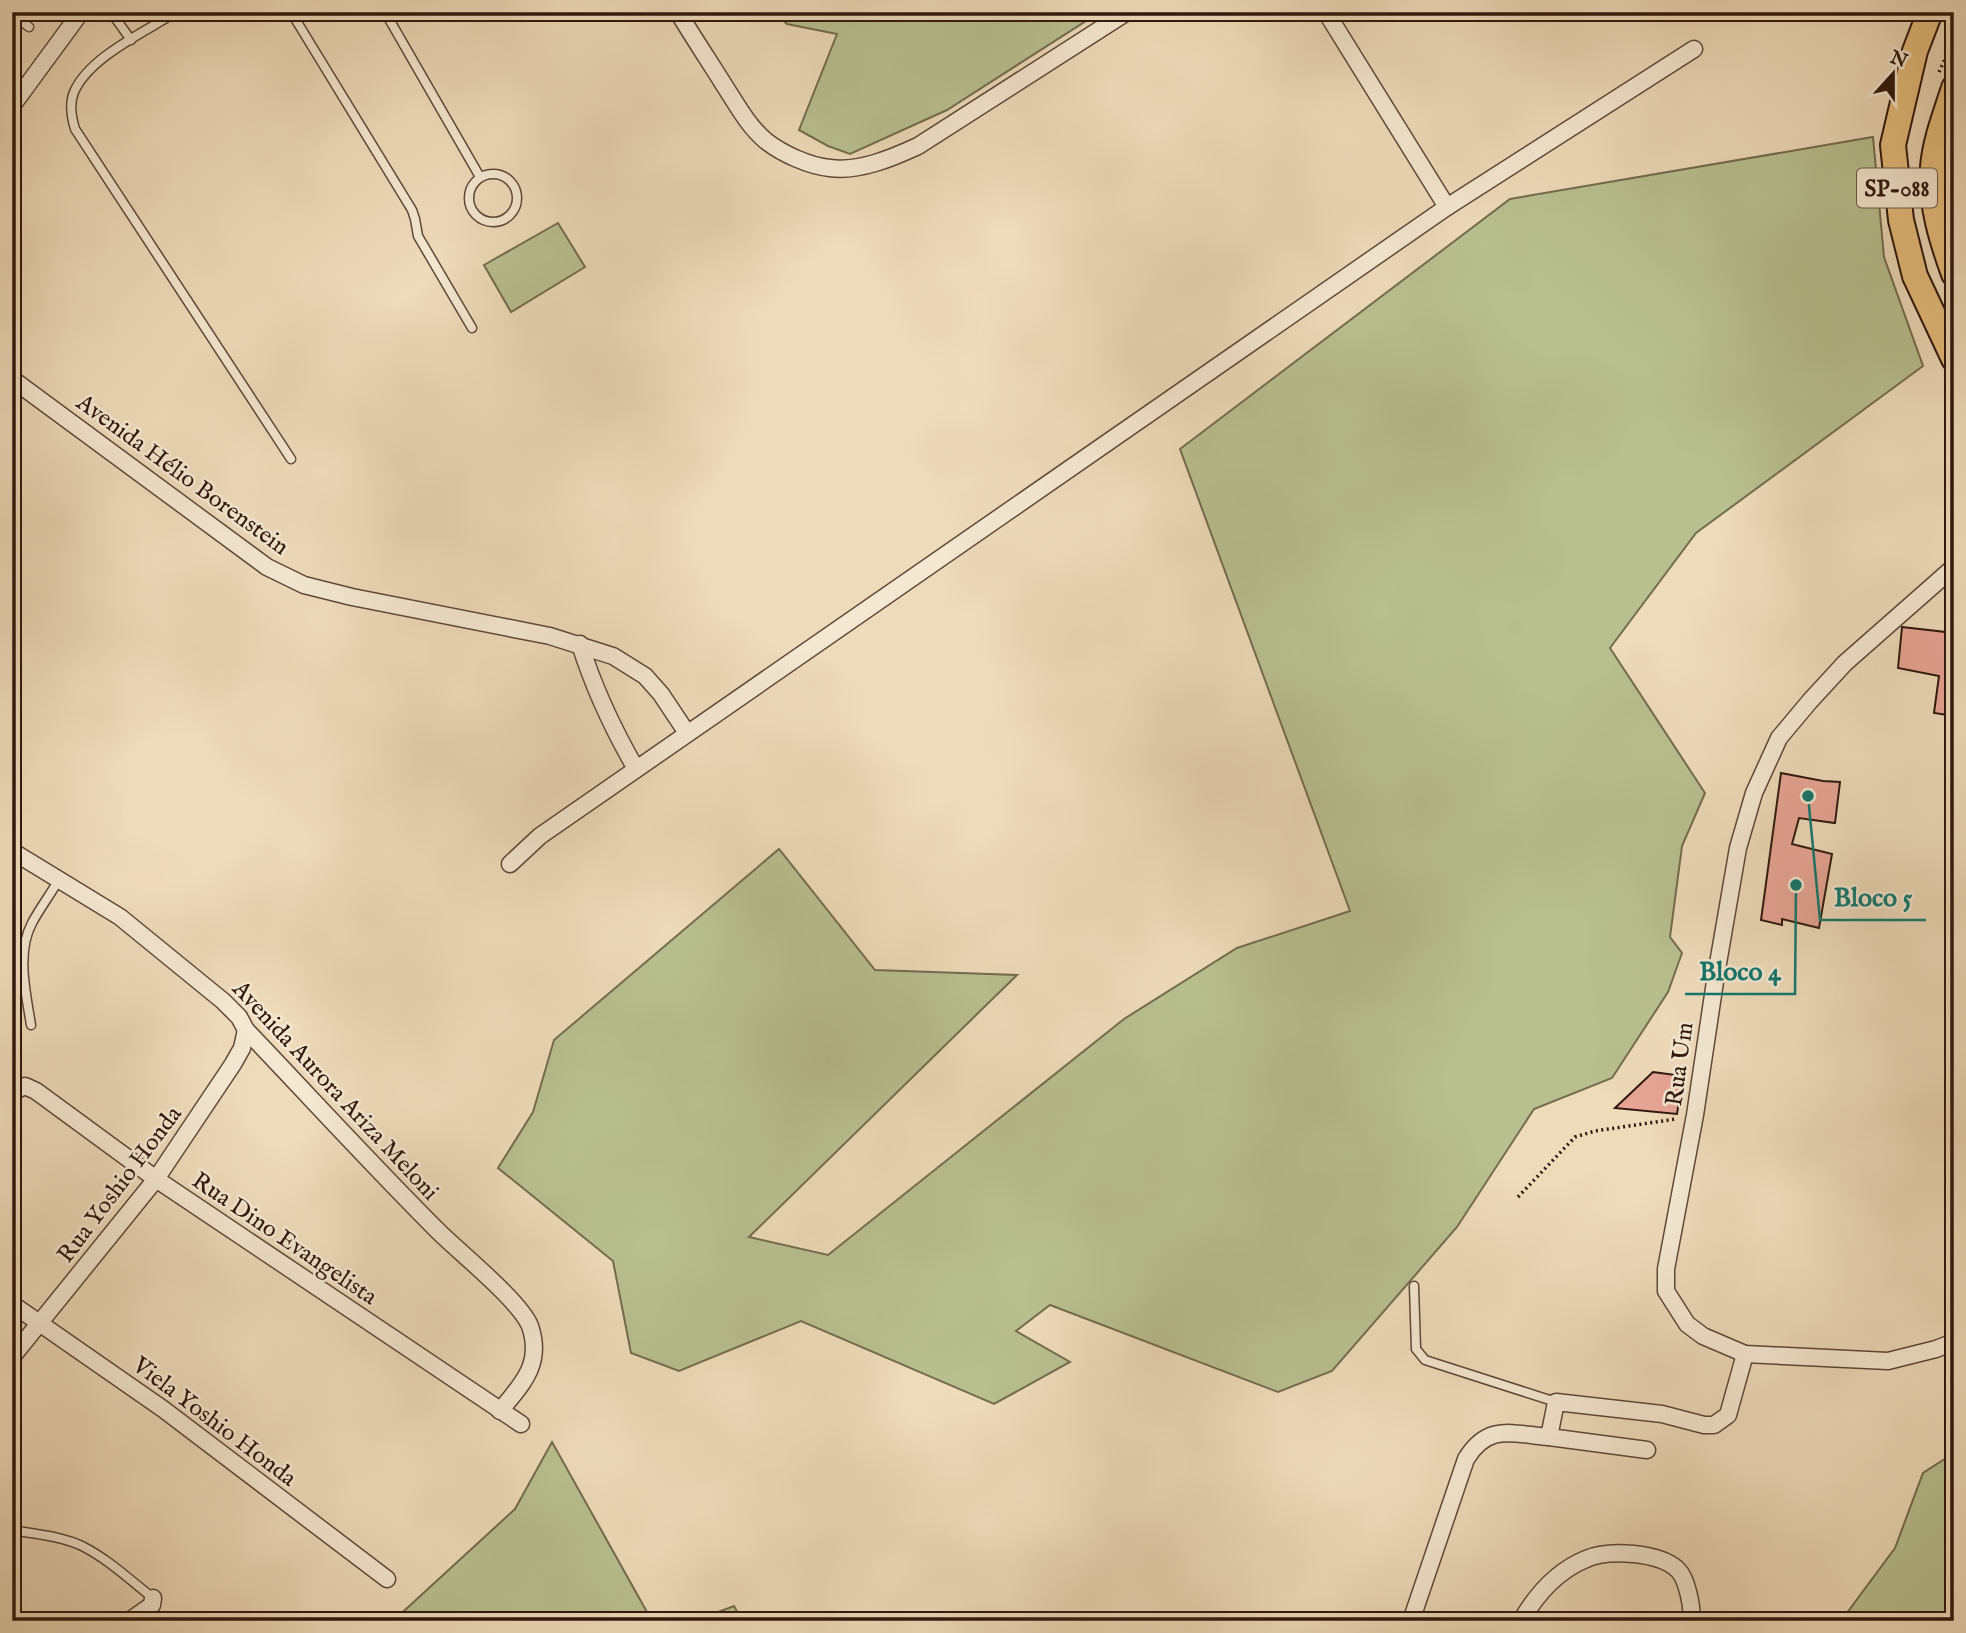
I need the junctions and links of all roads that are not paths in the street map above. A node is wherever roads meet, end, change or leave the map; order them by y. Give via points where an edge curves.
1 (81, 12) edge
2 (111, 12) edge
3 (176, 12) edge
4 (291, 12) edge
5 (385, 12) edge
6 (678, 12) edge
7 (1127, 12) edge
8 (1326, 12) edge
9 (1930, 12) edge
10 (12, 14) edge
11 (29, 27) dead end
12 (131, 40) junction
13 (1694, 49) dead end
14 (1954, 88) edge
15 (12, 106) edge
16 (480, 177) junction
17 (1447, 207) junction
18 (1954, 274) edge
19 (472, 328) dead end
20 (1954, 359) edge
21 (12, 379) edge
22 (290, 459) dead end
23 (1954, 567) edge
24 (580, 644) junction
25 (687, 733) junction
26 (636, 769) junction
27 (12, 852) edge
28 (510, 864) dead end
29 (58, 881) junction
30 (32, 1025) dead end
31 (246, 1030) junction
32 (19, 1089) edge
33 (156, 1179) junction
34 (1414, 1286) dead end
35 (12, 1304) edge
36 (40, 1323) junction
37 (1954, 1342) edge
38 (1745, 1354) junction
39 (12, 1357) edge
40 (1556, 1402) junction
41 (500, 1411) junction
42 (521, 1424) dead end
43 (1549, 1437) junction
44 (1647, 1450) dead end
45 (12, 1530) edge
46 (387, 1579) dead end
47 (153, 1598) joint
48 (129, 1621) edge
49 (1411, 1621) edge
50 (1521, 1621) edge
51 (1691, 1621) edge

1 - 15 street
2 - 12 lane
3 - 12 lane
4 - 19 lane via 412,210 418,236
5 - 16 lane
6 - 7 street via 749,124 767,142 789,154 832,169 892,158 918,146
8 - 17 street
9 - 20 main road, SP-088 via 1915,51 1893,145 1901,220 1916,276
10 - 11 lane
12 - 22 lane via 101,59 74,92 70,111 75,129
13 - 17 street
14 - 18 main road, SP-088 via 1933,168 1935,205
16 - 16 lane via 468,198 474,214 489,222 505,219 516,206 516,189 505,176
17 - 25 street
21 - 24 street, Avenida Hélio Borenstein via 267,567 304,585
23 - 38 street, Rua Um via 1845,663 1779,738 1754,793 1738,848 1665,1269 1666,1292 1687,1324
24 - 25 street, Avenida Hélio Borenstein via 613,656 645,676
24 - 26 street via 611,726
25 - 26 street
26 - 28 street via 540,836
27 - 29 street, Avenida Aurora Ariza Meloni
29 - 30 lane via 31,924 25,945
29 - 31 street, Avenida Aurora Ariza Meloni via 120,917 186,969 239,1017
31 - 33 street, Rua Yoshio Honda via 233,1064
31 - 41 street, Avenida Aurora Ariza Meloni via 518,1308 529,1325 533,1361 527,1378
32 - 33 street, Rua Dino Evangelista via 36,1091
33 - 36 street, Rua Yoshio Honda
33 - 41 street, Rua Dino Evangelista
34 - 40 lane via 1416,1349 1425,1360
35 - 36 street, Viela Yoshio Honda
36 - 39 street, Rua Yoshio Honda
36 - 46 street, Viela Yoshio Honda via 163,1409
37 - 38 street, Rua Um via 1888,1361
38 - 40 street via 1728,1415 1714,1425
40 - 43 street
41 - 42 street, Rua Dino Evangelista
43 - 44 street
43 - 49 street via 1495,1433 1474,1446
45 - 47 lane via 81,1546
47 - 48 street via 152,1605
50 - 51 street via 1548,1584 1569,1568 1587,1558 1616,1552 1654,1558 1677,1569 1683,1576

